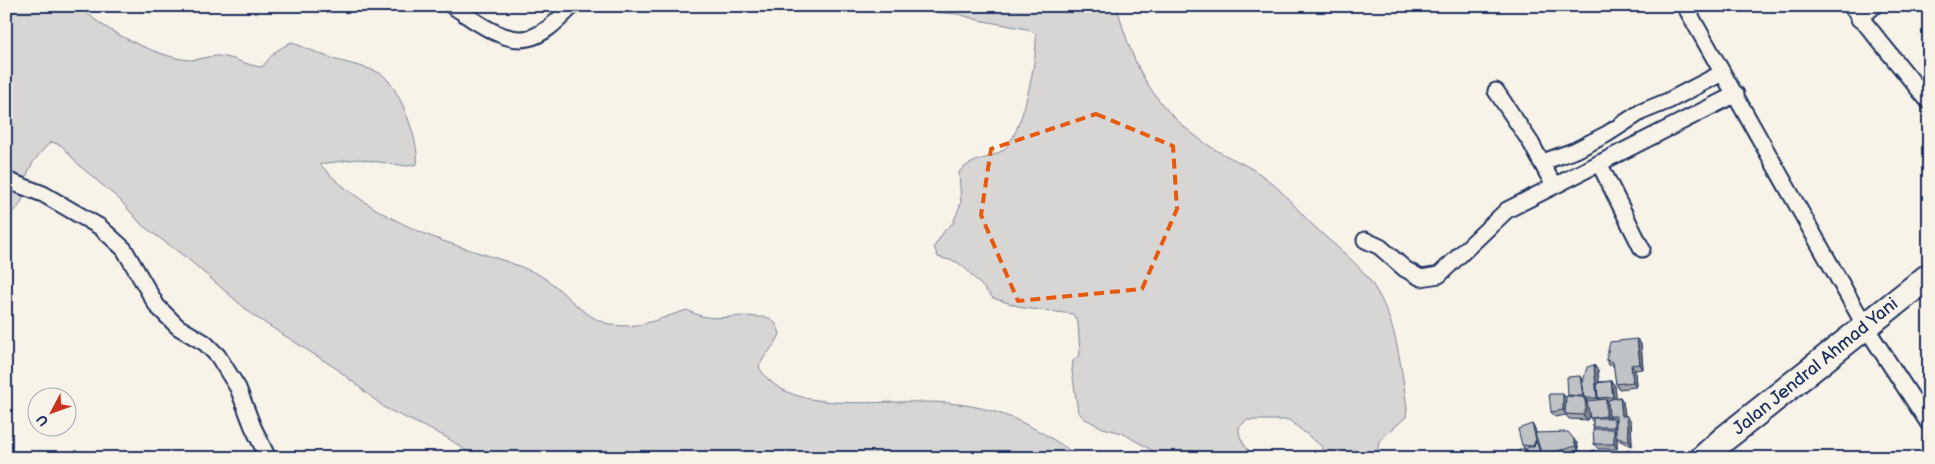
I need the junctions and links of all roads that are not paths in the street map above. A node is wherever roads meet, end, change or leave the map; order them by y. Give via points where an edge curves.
1 (452, 6) edge
2 (572, 6) edge
3 (1685, 6) edge
4 (1874, 6) edge
5 (1855, 12) edge
6 (1722, 73) junction
7 (1496, 91) dead end
8 (1736, 94) junction
9 (1929, 102) edge
10 (1543, 162) junction
11 (1599, 163) junction
12 (6, 180) edge
13 (1554, 186) junction
14 (1365, 240) dead end
15 (1642, 249) dead end
16 (1929, 276) edge
17 (1865, 326) junction
18 (1929, 424) edge
19 (268, 458) edge
20 (1704, 458) edge

1 - 2 street via 501,36 516,39 538,37
3 - 6 street
4 - 5 street
5 - 9 street
6 - 8 street
6 - 10 street via 1640,112 1576,150
7 - 10 street
8 - 11 street
8 - 17 street
10 - 13 street
11 - 13 street
11 - 15 street
12 - 19 street via 43,194 100,227 124,249 157,306 178,327 205,343 218,356 238,388
13 - 14 street via 1506,210 1439,275 1421,278 1380,247
16 - 17 main road, Jalan Jendral Ahmad Yani
17 - 18 street
17 - 20 main road, Jalan Jendral Ahmad Yani

